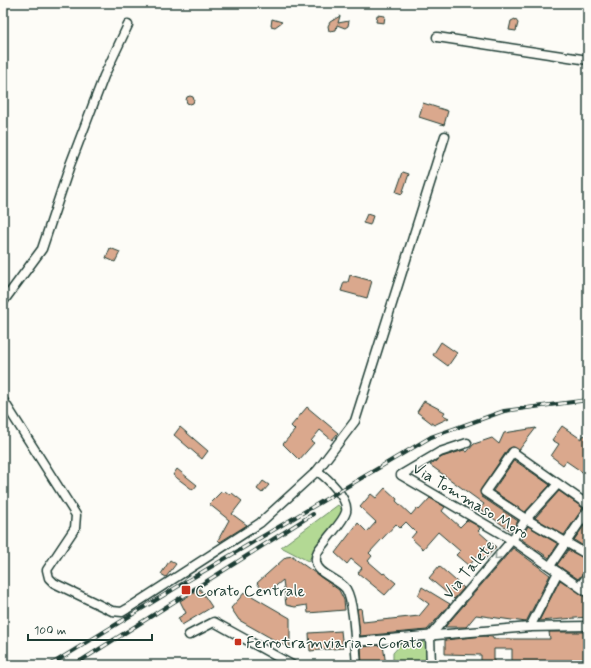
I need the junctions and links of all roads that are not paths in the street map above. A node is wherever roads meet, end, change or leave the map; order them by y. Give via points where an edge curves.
1 (128, 25) dead end
2 (437, 37) dead end
3 (588, 60) edge
4 (445, 136) dead end
5 (3, 302) edge
6 (3, 400) edge
7 (467, 442) dead end
8 (317, 470) junction
9 (558, 484) junction
10 (588, 505) edge
11 (588, 510) edge
12 (526, 519) junction
13 (512, 540) junction
14 (565, 542) junction
15 (588, 555) edge
16 (550, 566) junction
17 (558, 572) junction
18 (588, 576) edge
19 (580, 586) junction
20 (588, 592) edge
21 (588, 626) edge
22 (530, 627) junction
23 (189, 635) dead end
24 (430, 636) junction
25 (355, 642) junction
26 (292, 665) edge
27 (357, 665) edge
28 (431, 665) edge

1 - 5 street via 101,83 42,249
2 - 3 street
4 - 8 street via 355,421
6 - 8 street via 76,515 75,528 48,570 49,578 54,583 112,611 122,612 128,609 260,523
7 - 13 street, Via Tommaso Moro via 440,452 401,475
8 - 25 street via 338,492 346,510 316,555 316,563 319,569 339,582 346,590 351,604
9 - 10 street
9 - 12 street, Via Talete
9 - 12 street via 513,452 485,492
11 - 14 street
12 - 13 street, Via Talete
12 - 14 street
13 - 16 street, Via Tommaso Moro
13 -> 24 street, Via Talete
14 - 15 street
14 - 16 street
16 - 17 street, Via Tommaso Moro
17 - 19 street, Via Tommaso Moro
17 - 22 street
18 - 19 street
19 - 20 street, Via Tommaso Moro
21 - 22 street
22 - 24 street
23 - 26 street via 214,622
24 - 25 street
24 - 28 street
25 - 27 street

